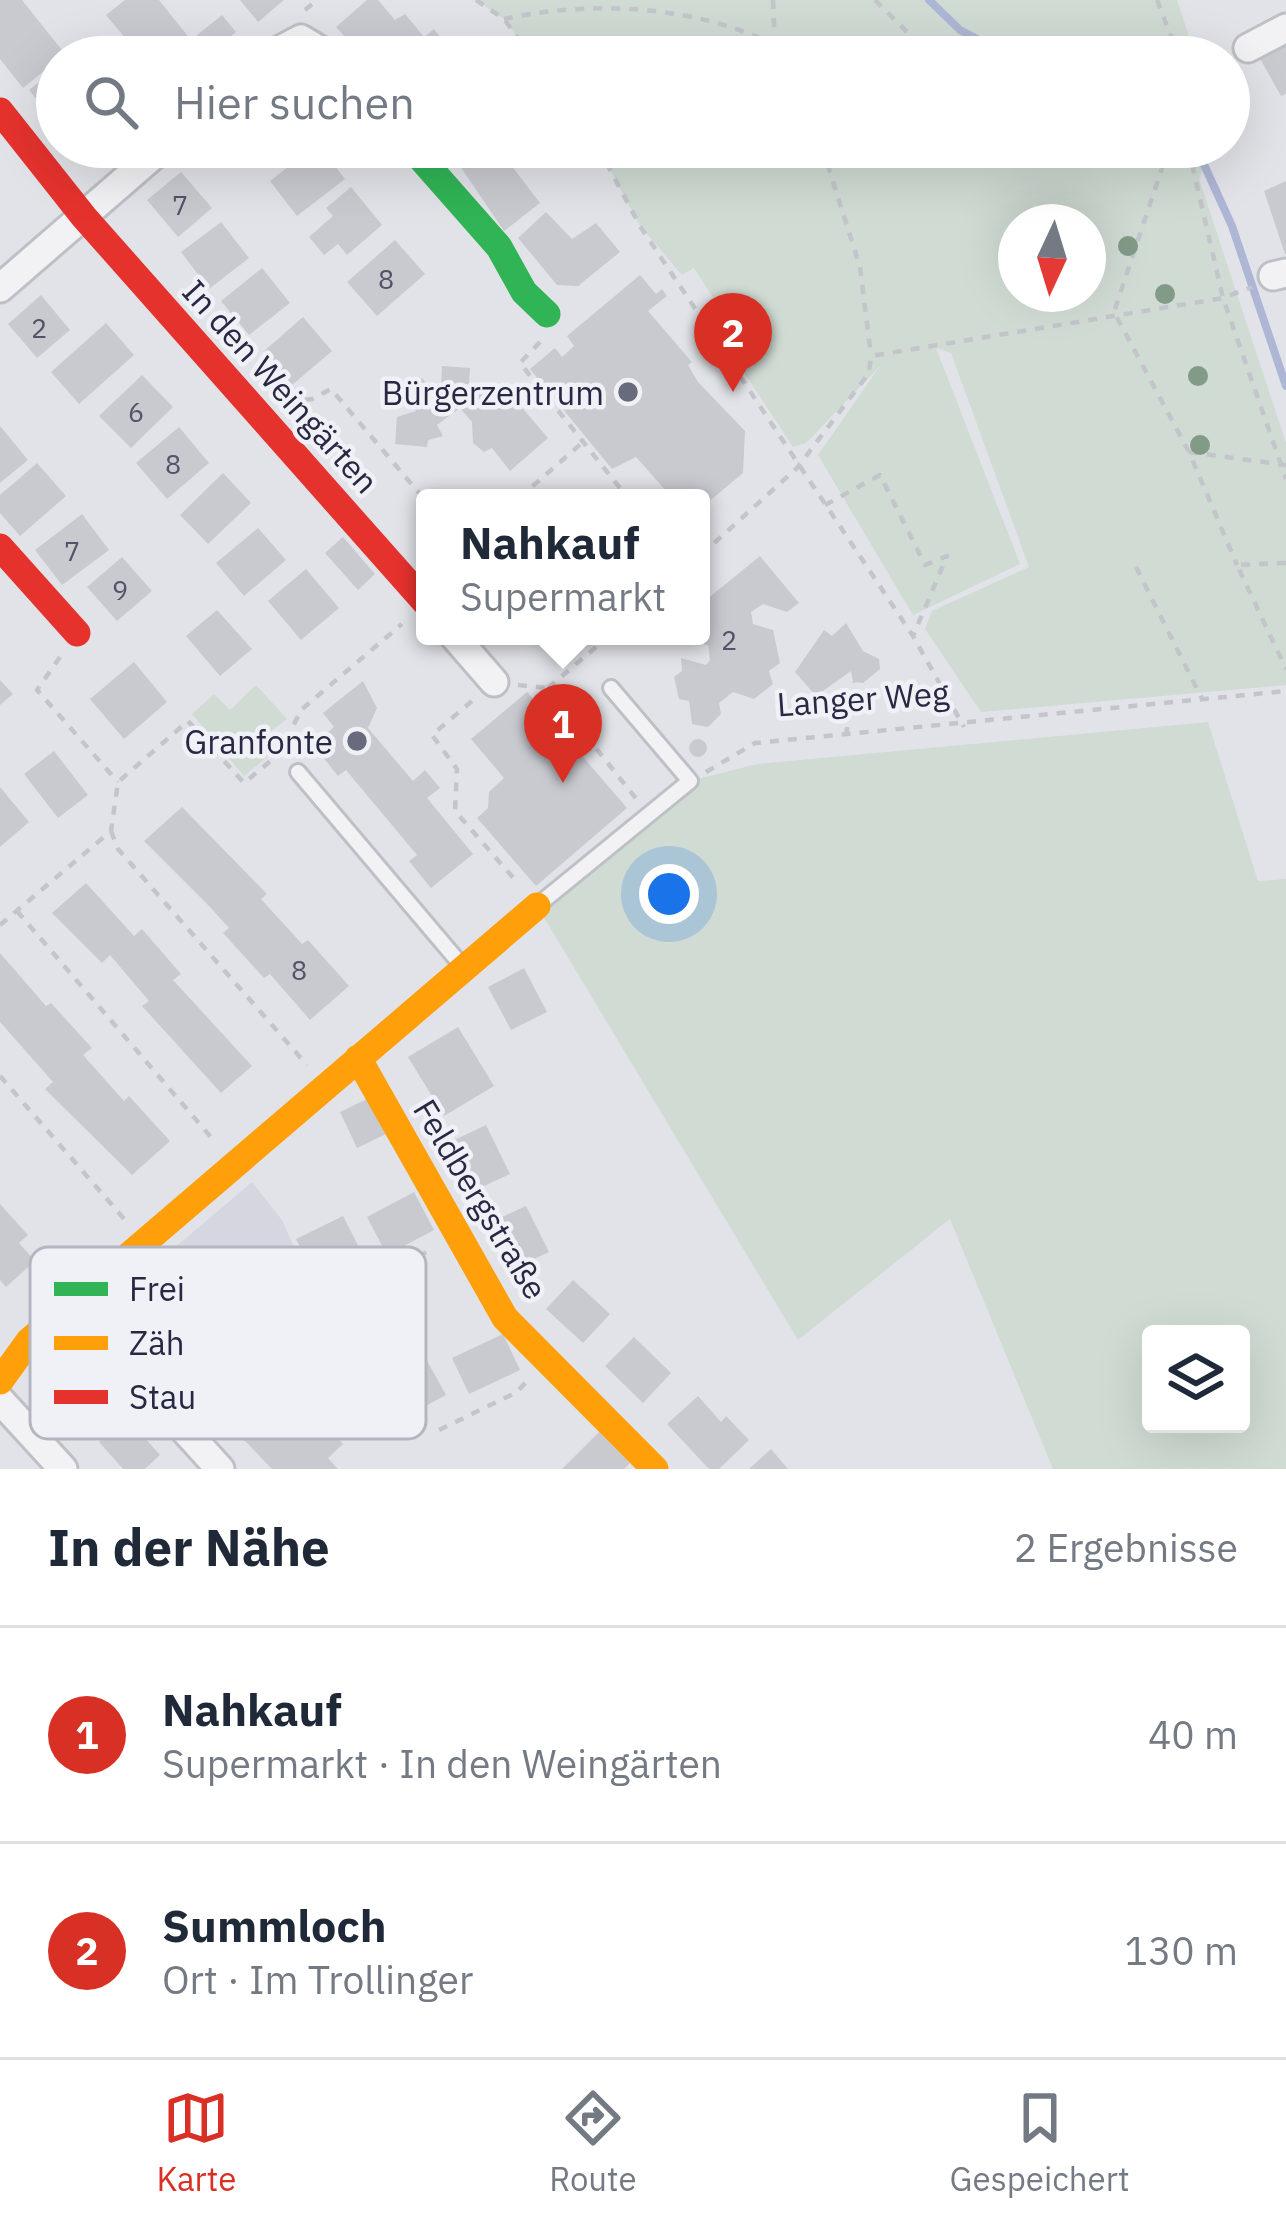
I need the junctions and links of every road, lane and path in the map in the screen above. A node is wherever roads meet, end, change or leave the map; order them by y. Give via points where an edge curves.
1 (476, 0) edge
2 (773, 0) edge
3 (874, 0) edge
4 (1157, 0) edge
5 (504, 19) junction
6 (1286, 28) edge
7 (517, 36) edge
8 (756, 36) edge
9 (775, 36) edge
10 (911, 36) edge
11 (1171, 36) edge
12 (1250, 47) edge
13 (0, 111) edge
14 (36, 156) edge
15 (45, 168) edge
16 (139, 168) edge
17 (429, 168) edge
18 (609, 168) edge
19 (829, 168) edge
20 (1162, 168) edge
21 (1193, 168) edge
22 (84, 217) junction
23 (0, 288) edge
24 (1235, 295) dead end
25 (1223, 298) junction
26 (1114, 312) junction
27 (547, 314) dead end
28 (871, 356) junction
29 (520, 363) dead end
30 (283, 403) dead end
31 (583, 442) junction
32 (1189, 452) junction
33 (1284, 465) edge
34 (797, 468) junction
35 (1286, 479) edge
36 (416, 489) edge
37 (529, 489) edge
38 (621, 489) edge
39 (825, 505) junction
40 (710, 547) edge
41 (0, 548) edge
42 (1286, 563) edge
43 (1237, 565) junction
44 (1136, 567) dead end
45 (416, 611) edge
46 (77, 633) joint
47 (913, 635) junction
48 (462, 645) edge
49 (598, 645) edge
50 (1286, 669) edge
51 (494, 682) junction
52 (853, 682) dead end
53 (548, 688) junction
54 (611, 688) dead end
55 (1286, 692) edge
56 (1203, 701) junction
57 (964, 727) junction
58 (846, 736) junction
59 (298, 772) dead end
60 (690, 781) junction
61 (118, 782) junction
62 (650, 815) junction
63 (111, 831) junction
64 (537, 906) junction
65 (17, 911) junction
66 (0, 925) edge
67 (463, 967) junction
68 (358, 1058) junction
69 (0, 1076) edge
70 (326, 1087) junction
71 (236, 1166) junction
72 (458, 1237) junction
73 (146, 1244) junction
74 (142, 1247) edge
75 (426, 1252) edge
76 (30, 1340) edge
77 (548, 1360) junction
78 (0, 1381) edge
79 (0, 1400) edge
80 (439, 1430) dead end
81 (30, 1433) edge
82 (36, 1439) edge
83 (193, 1439) edge
84 (63, 1469) edge
85 (220, 1469) edge
86 (655, 1469) edge

1 - 5 path
2 - 9 path
3 - 10 path
4 - 11 path
5 - 7 path
5 - 8 path via 544,5 602,2
6 - 12 street
13 - 14 street, In den Weingärten
15 - 22 street, In den Weingärten
16 - 22 street
17 - 27 street
18 - 34 path
19 - 28 path via 855,248
20 - 26 path
21 - 25 path
22 - 23 street
22 - 45 street, In den Weingärten
24 - 25 path
25 - 26 path
25 - 33 path
26 - 28 path
26 - 32 path
28 - 34 path via 869,373
29 - 31 path
30 - 36 path via 331,389
31 - 37 path
31 - 38 path
32 - 33 path
32 - 43 path
33 - 35 path
34 - 39 path
34 - 40 path
39 - 47 path
39 - 47 path via 880,475 925,565 947,556
41 - 46 street
42 - 43 path
43 - 50 path
44 - 56 path
45 - 61 path via 302,710 280,753 244,783 188,721
46 - 61 path via 37,690
47 - 57 path
48 - 51 street
49 - 53 path
51 - 53 path
51 - 64 path via 432,735 457,769 455,811
52 - 58 path
53 - 62 path
54 - 60 lane
55 - 56 path, Langer Weg
56 - 57 path, Langer Weg
57 - 58 path, Langer Weg
58 - 60 path, Langer Weg via 755,743
59 - 67 lane
60 - 62 lane
61 - 63 path
62 - 64 lane
63 - 65 path
63 - 70 path via 118,849
64 - 67 street
65 - 66 path
65 - 71 path
67 - 68 street
68 - 70 street
68 - 72 street, Feldbergstraße
69 - 73 path
70 - 71 street
71 - 73 street
72 - 75 path
72 - 77 street, Feldbergstraße via 506,1318
73 - 74 street
76 - 78 street
77 - 80 path via 517,1393
77 - 86 street, Feldbergstraße
79 - 81 street
82 - 84 street
83 - 85 street

